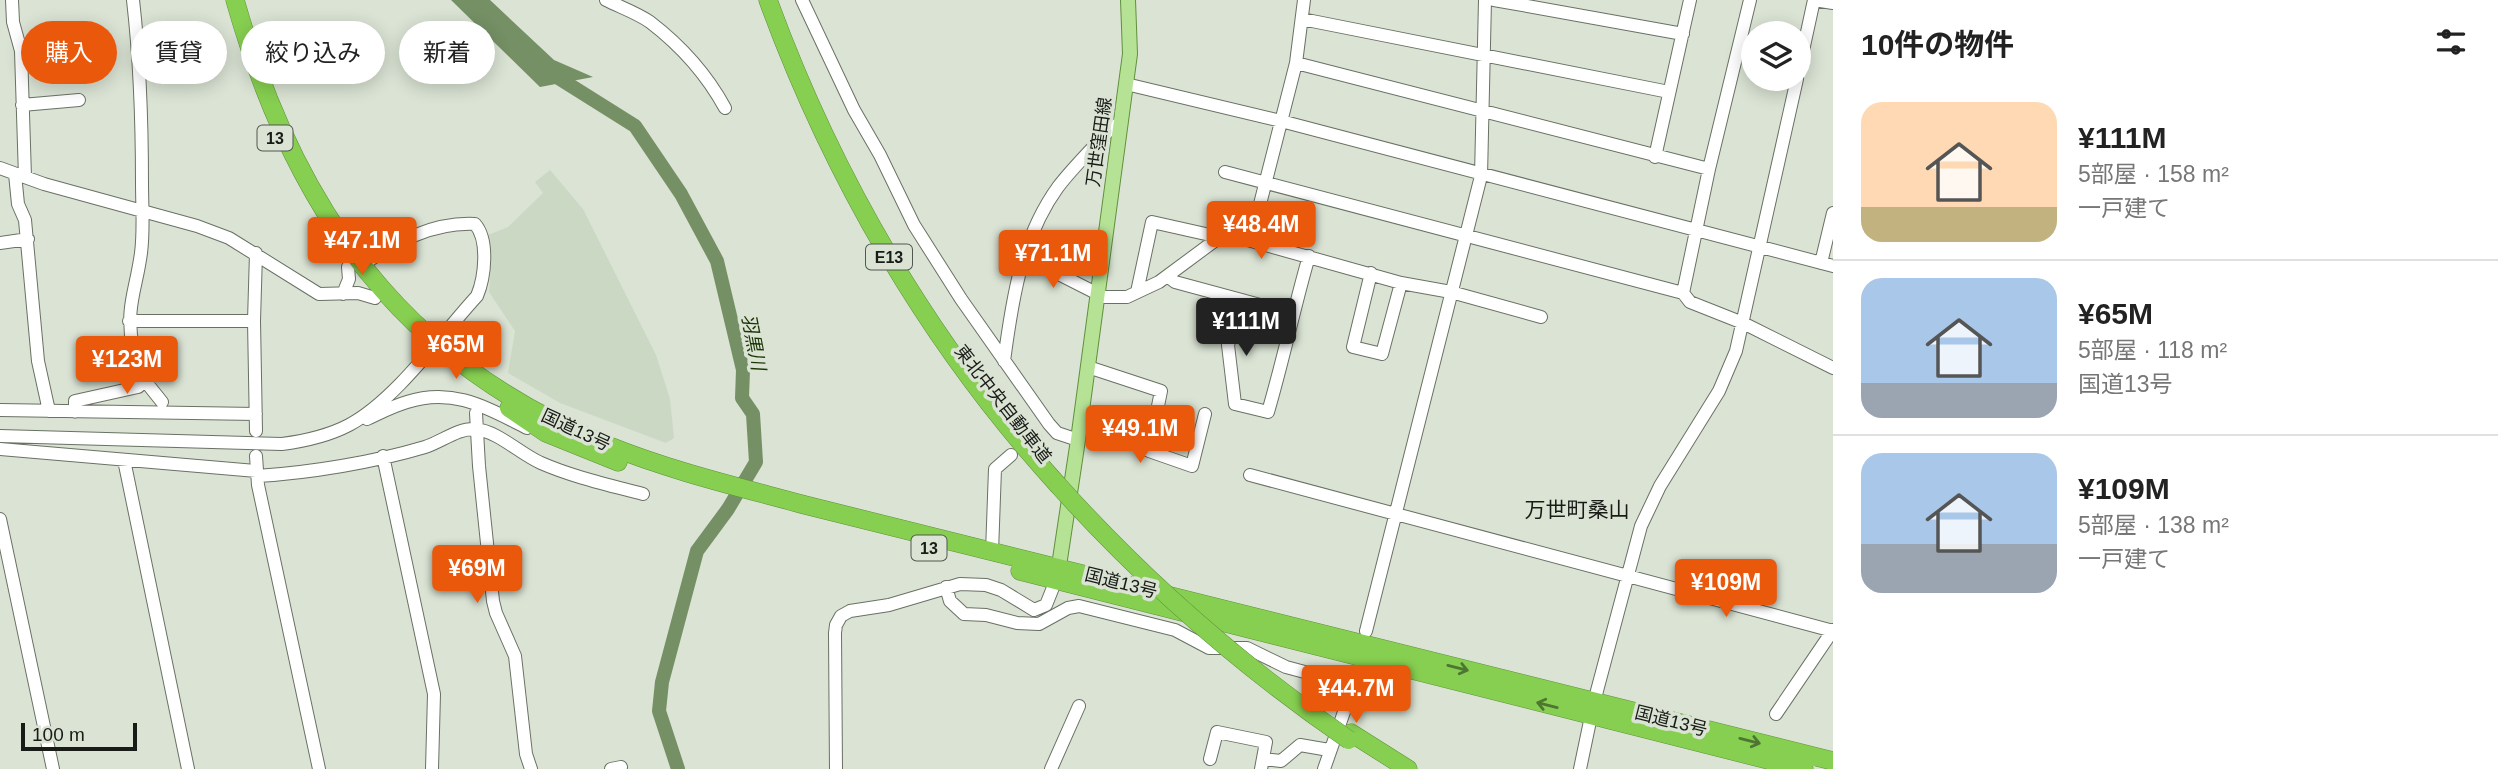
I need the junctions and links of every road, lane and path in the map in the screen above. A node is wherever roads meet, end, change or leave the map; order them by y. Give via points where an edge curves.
1 (12, 0) edge
2 (133, 0) edge
3 (224, 0) edge
4 (235, 0) edge
5 (606, 0) edge
6 (768, 0) edge
7 (778, 0) edge
8 (802, 0) edge
9 (1129, 0) edge
10 (1304, 0) edge
11 (1485, 0) edge
12 (1494, 0) edge
13 (1690, 0) edge
14 (1750, 0) edge
15 (1814, 0) edge
16 (1833, 3) edge
17 (1302, 19) junction
18 (1809, 21) edge
19 (1682, 34) junction
20 (21, 51) edge
21 (1483, 54) junction
22 (1296, 63) junction
23 (1126, 83) junction
24 (22, 84) edge
25 (1794, 91) edge
26 (1669, 92) junction
27 (79, 100) dead end
28 (22, 105) junction
29 (725, 108) dead end
30 (1483, 112) junction
31 (1281, 121) junction
32 (1121, 123) junction
33 (1655, 157) junction
34 (0, 168) edge
35 (1709, 169) junction
36 (1224, 172) dead end
37 (20, 176) junction
38 (1481, 176) junction
39 (1265, 183) junction
40 (142, 211) junction
41 (1833, 212) edge
42 (1696, 232) junction
43 (1223, 235) junction
44 (1466, 236) junction
45 (28, 239) junction
46 (0, 243) edge
47 (1760, 249) junction
48 (256, 253) junction
49 (1023, 256) junction
50 (1309, 256) junction
51 (1827, 265) edge
52 (354, 266) junction
53 (1371, 273) junction
54 (1167, 276) junction
55 (1401, 283) junction
56 (1137, 292) junction
57 (1451, 292) junction
58 (1683, 293) junction
59 (343, 294) junction
60 (1097, 296) junction
61 (375, 298) junction
62 (1242, 300) junction
63 (1293, 314) junction
64 (1541, 317) dead end
65 (129, 321) junction
66 (254, 321) junction
67 (1743, 323) junction
68 (432, 347) junction
69 (1004, 361) junction
70 (1088, 367) junction
71 (1833, 368) edge
72 (146, 382) junction
73 (110, 393) junction
74 (162, 402) dead end
75 (0, 410) edge
76 (49, 411) junction
77 (75, 412) junction
78 (110, 413) junction
79 (256, 414) junction
80 (476, 414) dead end
81 (1205, 414) dead end
82 (350, 425) junction
83 (477, 429) junction
84 (256, 431) dead end
85 (0, 436) edge
86 (560, 439) junction
87 (1078, 440) junction
88 (0, 449) edge
89 (1011, 455) tunnel mouth
90 (256, 456) dead end
91 (383, 456) junction
92 (124, 460) junction
93 (665, 472) junction
94 (257, 473) junction
95 (1250, 475) dead end
96 (1060, 482) junction
97 (643, 494) dead end
98 (803, 511) junction
99 (1394, 516) junction
100 (0, 519) edge
101 (992, 552) junction
102 (1058, 574) junction
103 (1626, 576) junction
104 (946, 587) junction
105 (1833, 630) edge
106 (1366, 631) dead end
107 (1358, 672) dead end
108 (1353, 685) junction
109 (1079, 706) dead end
110 (1593, 709) junction
111 (1776, 714) dead end
112 (1350, 736) junction
113 (1329, 750) junction
114 (1210, 759) dead end
115 (1833, 761) edge
116 (1262, 764) edge
117 (1768, 765) edge
118 (54, 769) edge
119 (188, 769) edge
120 (319, 769) edge
121 (432, 769) edge
122 (531, 769) edge
123 (836, 769) edge
124 (1051, 769) edge
125 (1324, 769) edge
126 (1395, 769) edge
127 (1408, 769) edge
128 (1580, 769) edge
129 (1804, 769) edge

1 - 20 street
2 - 40 street via 142,126
3 - 52 highway, 13 via 274,137 324,232
4 - 52 highway, 13 via 275,117
5 - 29 street via 648,21 688,56
6 - 96 highway, 東北中央自動車道 / E13 via 823,132 883,246 951,353 1015,438
7 - 96 highway, 東北中央自動車道 / E13 via 821,105 891,243 958,348
8 - 69 street via 914,225
9 - 23 main road, 万世窪田線
10 - 17 street
11 - 21 street
12 - 19 street
13 - 19 street
14 - 35 street
15 - 16 street
15 - 18 street
17 - 21 street
17 - 22 street
19 - 26 street
21 - 26 street
21 - 30 street
22 - 30 street
22 - 31 street
23 - 31 street
23 - 32 main road, 万世窪田線
24 - 28 street
25 - 47 street
26 - 33 street
27 - 28 street
28 - 37 street
30 - 33 street
30 - 38 street
31 - 38 street
31 - 39 street
32 - 49 street via 1112,127 1057,188
32 - 60 main road, 万世窪田線
33 - 35 street
34 - 37 street
35 - 42 street
36 - 39 street
37 - 40 street
37 - 45 street via 18,204
38 - 42 street
38 - 44 street
39 - 43 street via 1259,208
39 - 44 street
40 - 48 street via 214,232
40 - 65 street via 141,253
41 - 51 street
42 - 47 street
42 - 58 street
43 - 50 street
43 - 54 street
43 - 56 street via 1152,222
44 - 57 street
44 - 58 street
45 - 46 street
45 - 76 street via 38,361
47 - 51 street
47 - 67 street
48 - 59 street via 310,290
48 - 66 street
49 - 60 street
49 - 69 street
50 - 53 street
50 - 63 street
52 - 59 street
52 - 61 highway, 13
52 - 68 highway, 13
52 - 68 street via 414,234 463,223 480,229 484,254 481,287
53 - 55 street
53 - 55 street via 1353,347 1382,354
54 - 56 street
54 - 62 street
55 - 57 street
56 - 60 street via 1127,298
57 - 64 street
57 - 99 street
58 - 67 street via 1690,302
59 - 61 street
60 - 70 main road, 万世窪田線
61 - 68 highway, 13
62 - 63 street
62 - 63 street via 1228,345 1235,404 1268,412
65 - 66 street
65 - 72 street via 133,348 160,354 168,362
66 - 79 street
67 - 71 street
67 - 103 street via 1719,391 1646,513
68 - 82 street via 383,399
68 - 86 highway, 国道13号 / 13 via 509,409
68 - 93 highway, 国道13号 / 13 via 550,419
69 - 87 street via 1044,428
70 - 81 street via 1161,391 1149,451 1192,466
70 - 87 main road, 万世窪田線
72 - 73 street
72 - 74 street
73 - 77 street via 75,401
73 - 78 street
75 - 76 street
76 - 77 street
77 - 78 street
78 - 79 street
79 - 84 street
80 - 83 street
82 - 85 street via 282,444
82 - 86 street via 408,401 450,397 472,401 539,434
83 - 91 street
83 - 97 street via 545,465
83 - 122 street via 493,601 515,656
86 - 93 highway, 国道13号 / 13
87 - 102 main road, 万世窪田線
88 - 92 street
89 - 101 street via 995,469
90 - 94 street
91 - 94 street via 296,474
91 - 121 street via 433,694
92 - 94 street
92 - 119 street
93 - 98 highway, 国道13号 / 13
94 - 120 street
95 - 99 street
96 - 112 highway, 東北中央自動車道 / E13, bridge via 1140,572 1205,631 1300,706
98 - 101 highway, 国道13号 / 13
98 - 102 highway, 国道13号 / 13
99 - 103 street
99 - 106 street
100 - 118 street
101 - 102 highway, 国道13号 / 13
102 - 104 street via 1046,605 1034,610 986,585
102 - 110 highway, 国道13号 / 13
103 - 105 street
103 - 110 street
104 - 108 street via 950,601 964,614 1039,624 1079,606 1175,631 1209,648 1247,648 1286,667
104 - 123 street via 841,616 835,633
105 - 111 street
107 - 108 street
108 - 113 street
109 - 124 street
110 -> 115 highway, 国道13号 / 13
110 - 117 highway, 国道13号 / 13
110 - 128 street
112 - 126 highway, 東北中央自動車道 / E13
112 - 127 highway, 東北中央自動車道 / E13
113 - 116 street via 1300,745 1281,761
113 - 125 street
114 - 116 street via 1217,732 1266,742
117 - 129 highway, 国道13号 / 13

